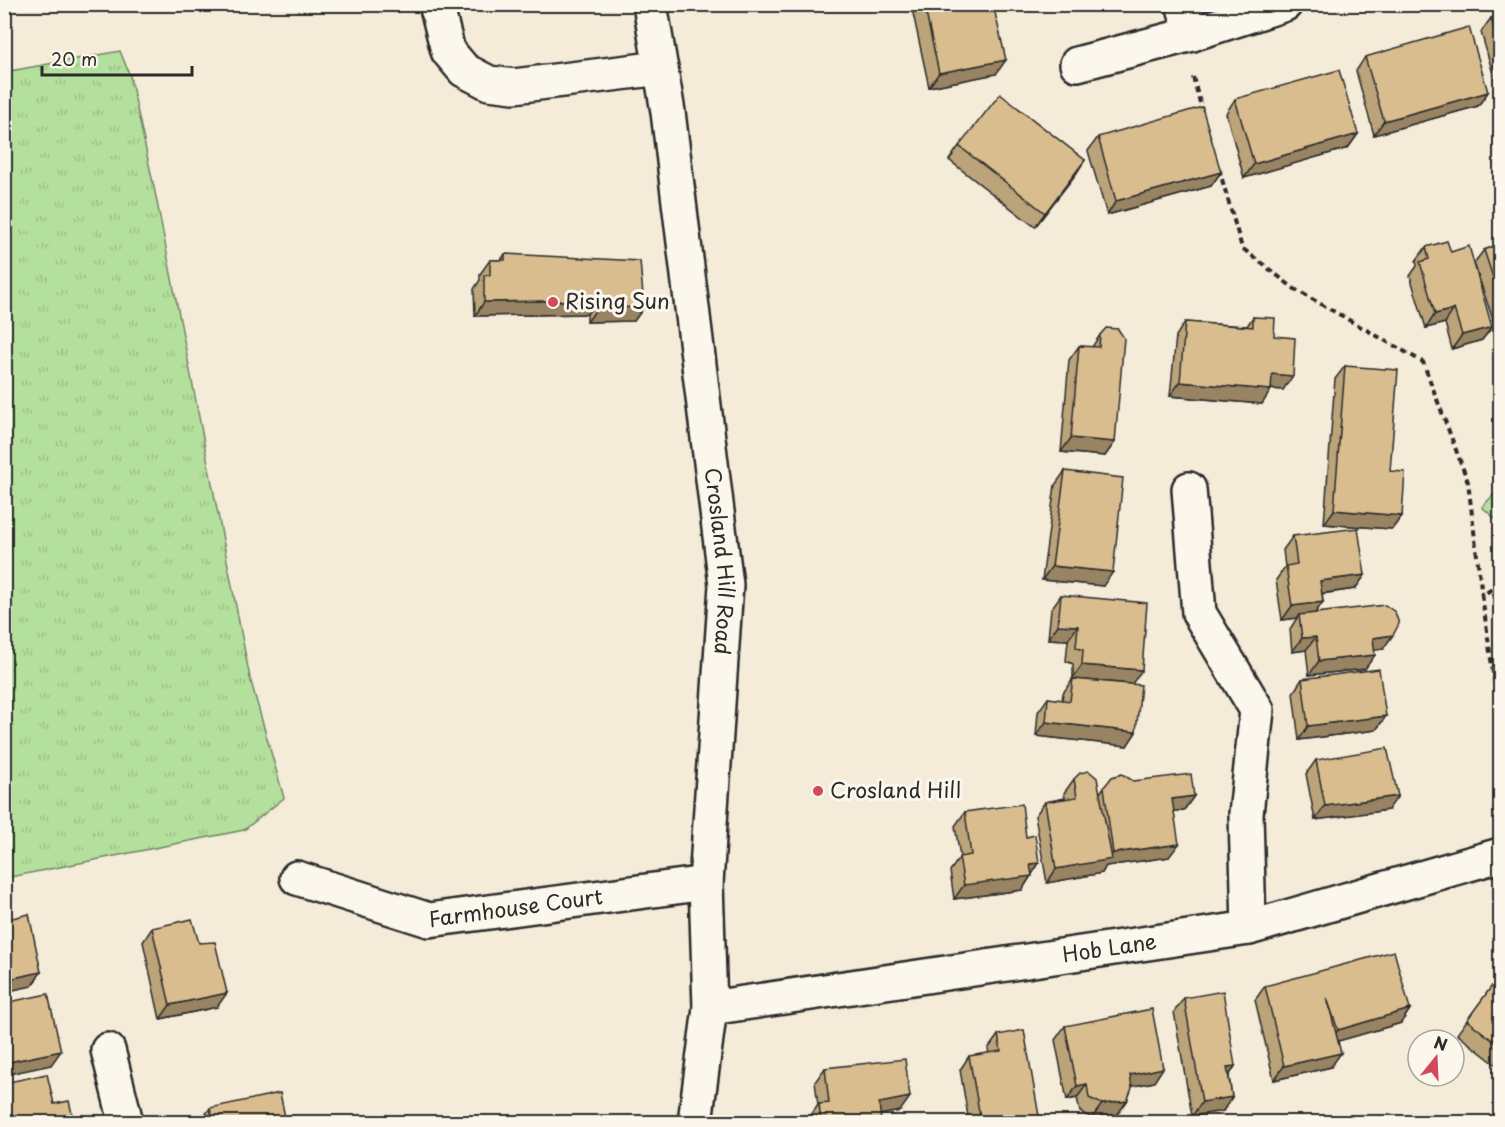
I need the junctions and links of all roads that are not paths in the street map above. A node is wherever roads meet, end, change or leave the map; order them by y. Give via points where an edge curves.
1 (436, 4) edge
2 (650, 4) edge
3 (1285, 4) edge
4 (1187, 19) edge
5 (1077, 64) dead end
6 (661, 68) junction
7 (1189, 489) dead end
8 (1500, 855) edge
9 (297, 878) dead end
10 (706, 883) junction
11 (1249, 928) junction
12 (710, 1008) junction
13 (108, 1050) dead end
14 (126, 1122) edge
15 (695, 1122) edge

1 - 6 street via 448,51 464,70 489,82 514,86
2 - 6 street, Crosland Hill Road
3 - 4 street
4 - 5 street
6 - 10 street, Crosland Hill Road via 726,585
7 - 11 street via 1199,613 1257,710 1246,814
8 - 11 street, Hob Lane
9 - 10 street, Farmhouse Court via 429,920
10 - 12 street, Crosland Hill Road
11 - 12 street, Hob Lane
12 - 15 street, Crosland Hill Road
13 - 14 street

